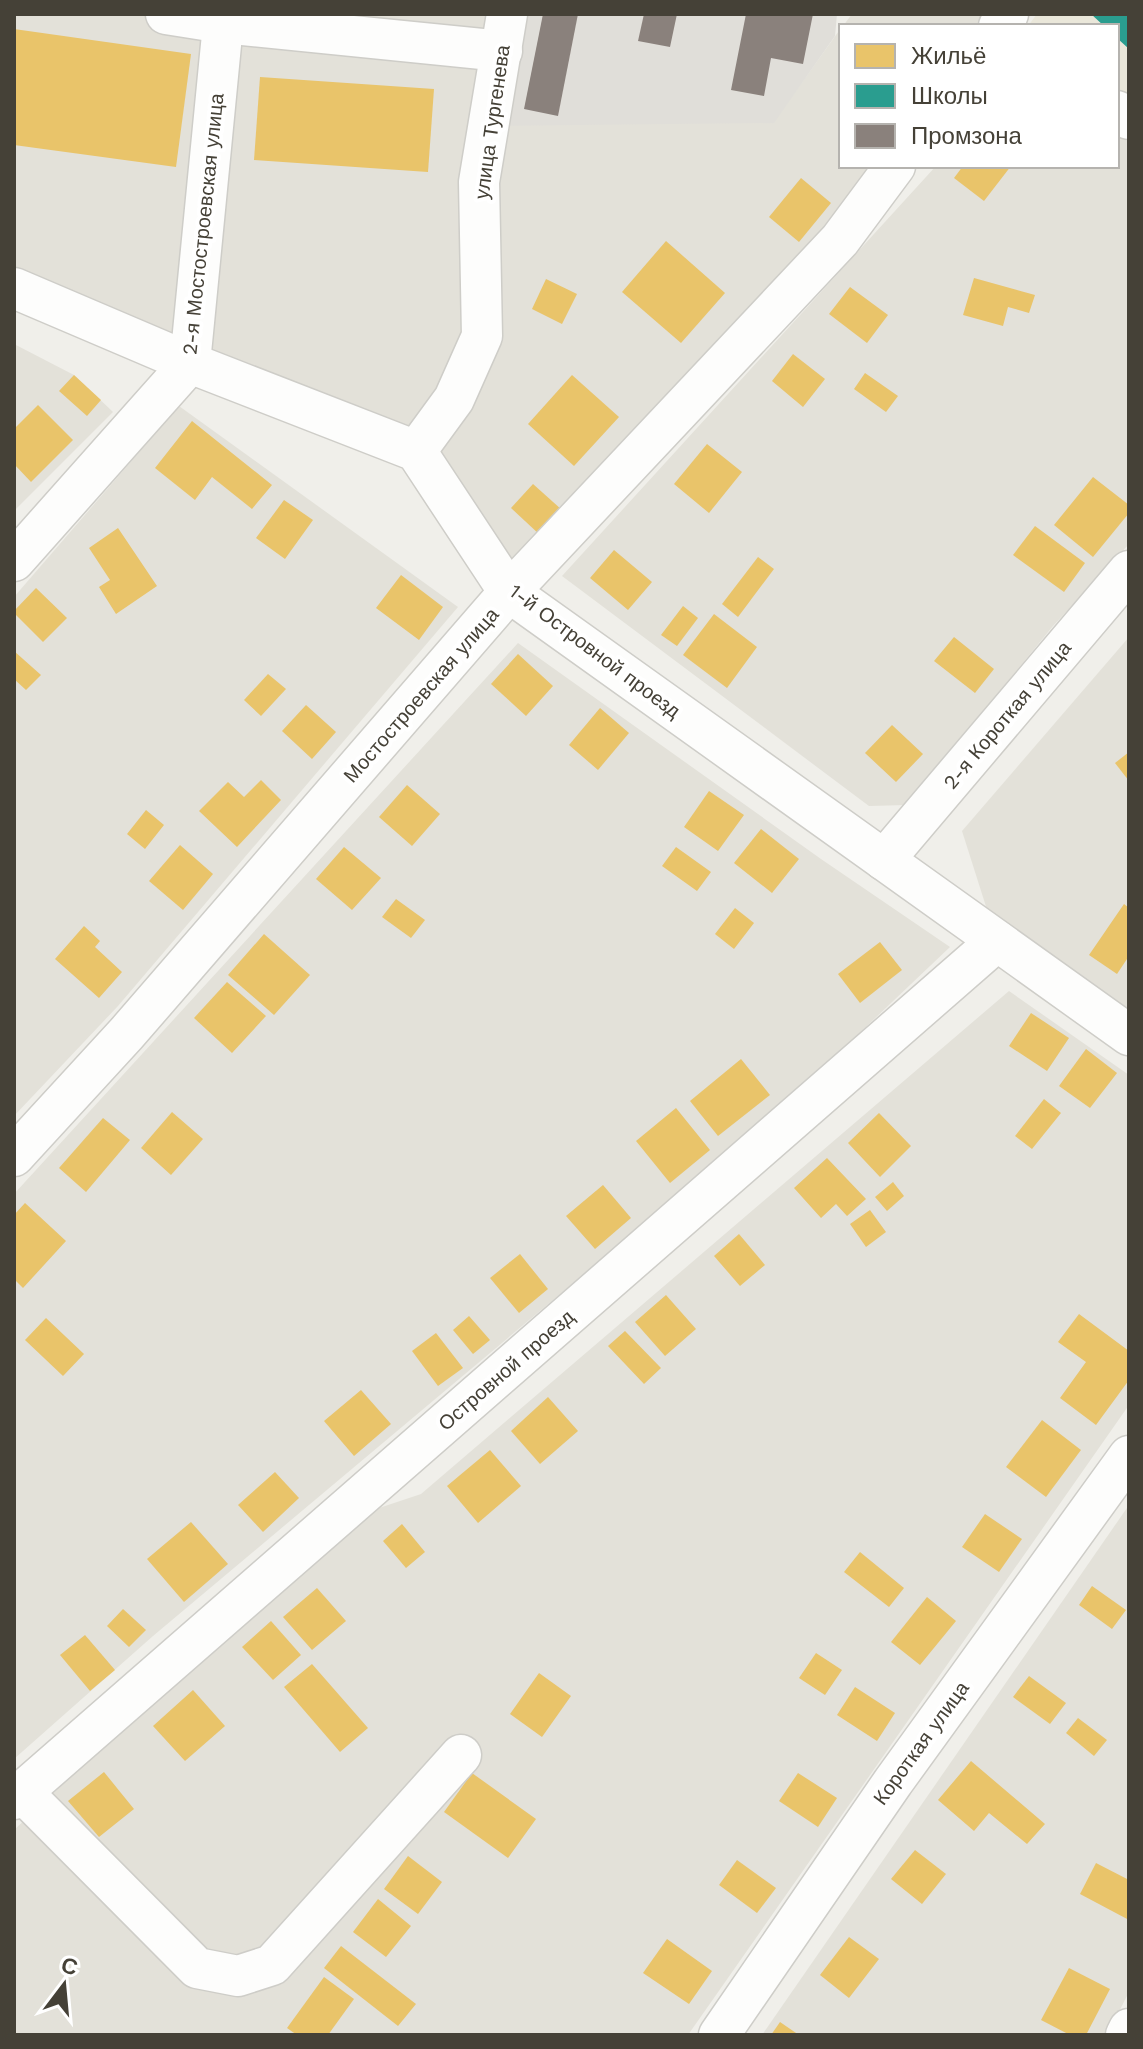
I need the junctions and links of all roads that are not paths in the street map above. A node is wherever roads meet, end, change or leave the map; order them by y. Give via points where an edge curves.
1 (166, 14) edge
2 (223, 18) edge
3 (504, 33) edge
4 (894, 168) edge
5 (14, 288) edge
6 (190, 363) junction
7 (416, 451) junction
8 (14, 561) edge
9 (1129, 571) edge
10 (509, 592) junction
11 (884, 860) junction
12 (997, 941) junction
13 (1129, 1035) edge
14 (14, 1156) edge
15 (1129, 1456) edge
16 (461, 1755) dead end
17 (18, 1796) edge
18 (1129, 2029) edge
19 (719, 2035) edge
20 (1126, 2035) edge

1 - 2 street
2 - 3 street
2 - 6 street, 2-я Мостостроевская улица
3 - 7 street, улица Тургенева via 479,182 482,336 454,399
4 - 10 street, Мостостроевская улица via 840,240
5 - 6 street
6 - 7 street
6 - 8 street, 2-я Мостостроевская улица
7 - 10 street, 1-й Островной проезд
9 - 11 street, 2-я Короткая улица
10 - 11 street, 1-й Островной проезд
10 - 14 street, Мостостроевская улица
11 - 12 street, 1-й Островной проезд
12 - 13 street, 1-й Островной проезд
12 - 17 street, Островной проезд
15 - 19 street, Короткая улица via 893,1782
16 - 17 street via 272,1965 238,1976 197,1968
18 - 20 street

